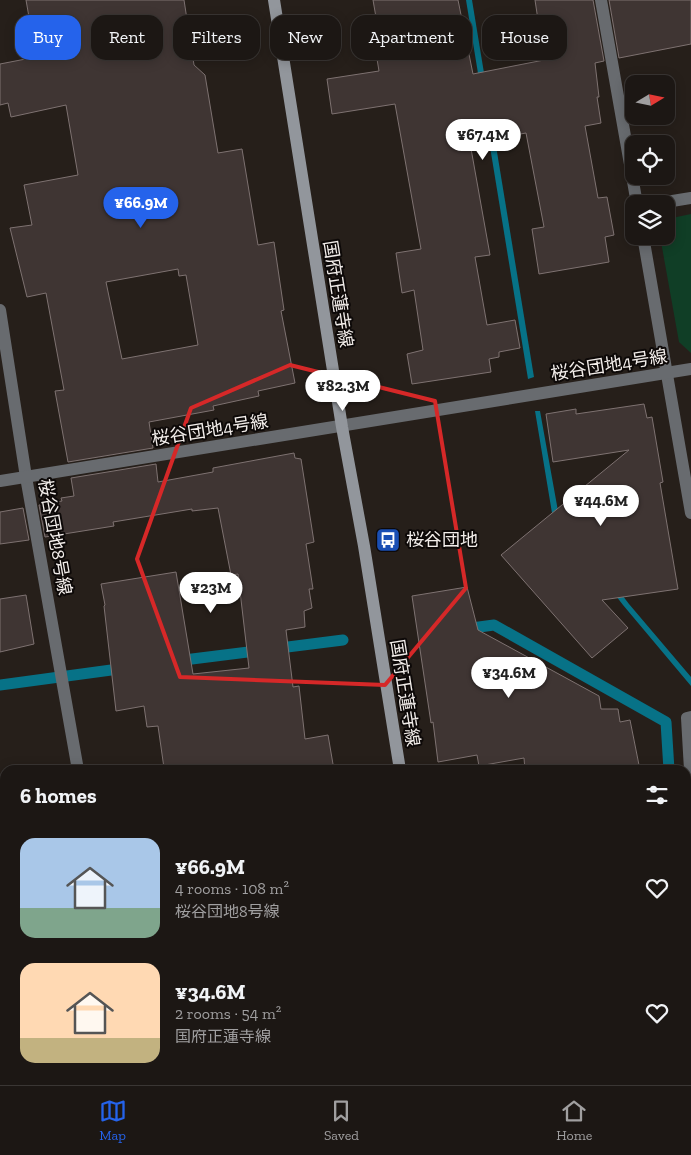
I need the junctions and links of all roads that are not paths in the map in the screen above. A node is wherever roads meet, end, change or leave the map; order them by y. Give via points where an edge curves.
1 (274, 0) edge
2 (602, 0) edge
3 (635, 195) edge
4 (691, 198) edge
5 (675, 201) edge
6 (644, 245) edge
7 (0, 310) edge
8 (691, 369) edge
9 (666, 374) junction
10 (342, 427) junction
11 (26, 477) junction
12 (0, 481) edge
13 (691, 513) edge
14 (691, 717) edge
15 (77, 765) edge
16 (399, 765) edge
17 (690, 765) edge

1 - 10 main road, 国府正蓮寺線
2 - 3 street
4 - 5 street
6 - 9 street
7 - 11 street, 桜谷団地8号線
8 - 9 street, 桜谷団地4号線
9 - 10 street, 桜谷団地4号線
9 - 13 street
10 - 11 street, 桜谷団地4号線
10 - 16 main road, 国府正蓮寺線
11 - 12 street, 桜谷団地4号線
11 - 15 street, 桜谷団地8号線
14 - 17 street via 687,718

